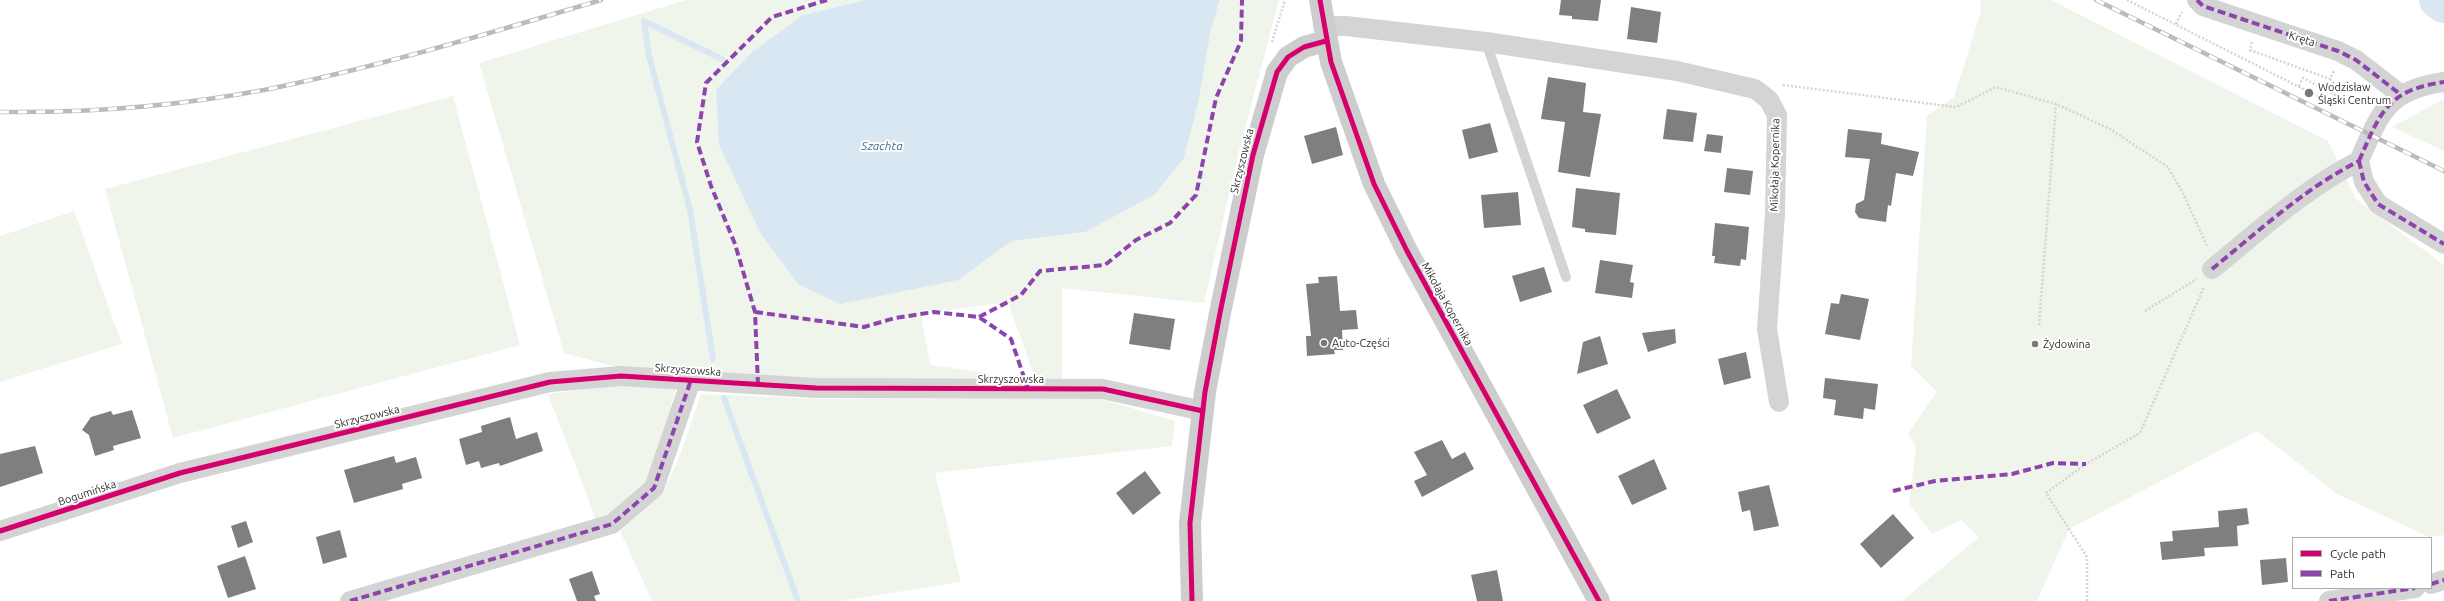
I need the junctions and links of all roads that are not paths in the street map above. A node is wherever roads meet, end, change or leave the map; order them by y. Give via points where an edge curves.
1 (1320, 0) edge
2 (2197, 0) edge
3 (1325, 34) junction
4 (1486, 42) junction
5 (2444, 82) edge
6 (2400, 94) junction
7 (2359, 161) junction
8 (2444, 244) edge
9 (2212, 269) road end
10 (1566, 277) dead end
11 (691, 380) junction
12 (1779, 402) dead end
13 (1203, 410) junction
14 (180, 473) joint
15 (0, 531) edge
16 (2444, 580) edge
17 (2432, 584) edge
18 (2408, 589) edge
19 (350, 601) edge
20 (1192, 601) edge
21 (1599, 601) edge
22 (2329, 601) edge

1 - 3 street, Mikołaja Kopernika
2 - 6 street, Kręta via 2203,6 2338,51 2356,60
3 - 4 street via 1346,26
3 - 13 street, Skrzyszowska via 1288,57 1276,72 1248,178
3 - 21 street, Mikołaja Kopernika via 1338,83 1365,163 1396,229
4 - 10 lane
4 - 12 street, Mikołaja Kopernika via 1677,71 1755,89 1769,100 1777,115 1775,213 1767,328
5 - 6 street via 2429,84
6 - 7 street via 2384,110
7 - 8 street via 2364,182 2378,204
7 - 9 street via 2336,172
11 - 13 street, Skrzyszowska via 816,388 1103,389
11 - 14 street, Skrzyszowska via 621,376 550,382
11 - 19 street, Skrzyszowska via 654,488 612,524
13 - 20 street, Skrzyszowska via 1190,523
14 - 15 street, Bogumińska
16 - 17 street
18 - 22 street

